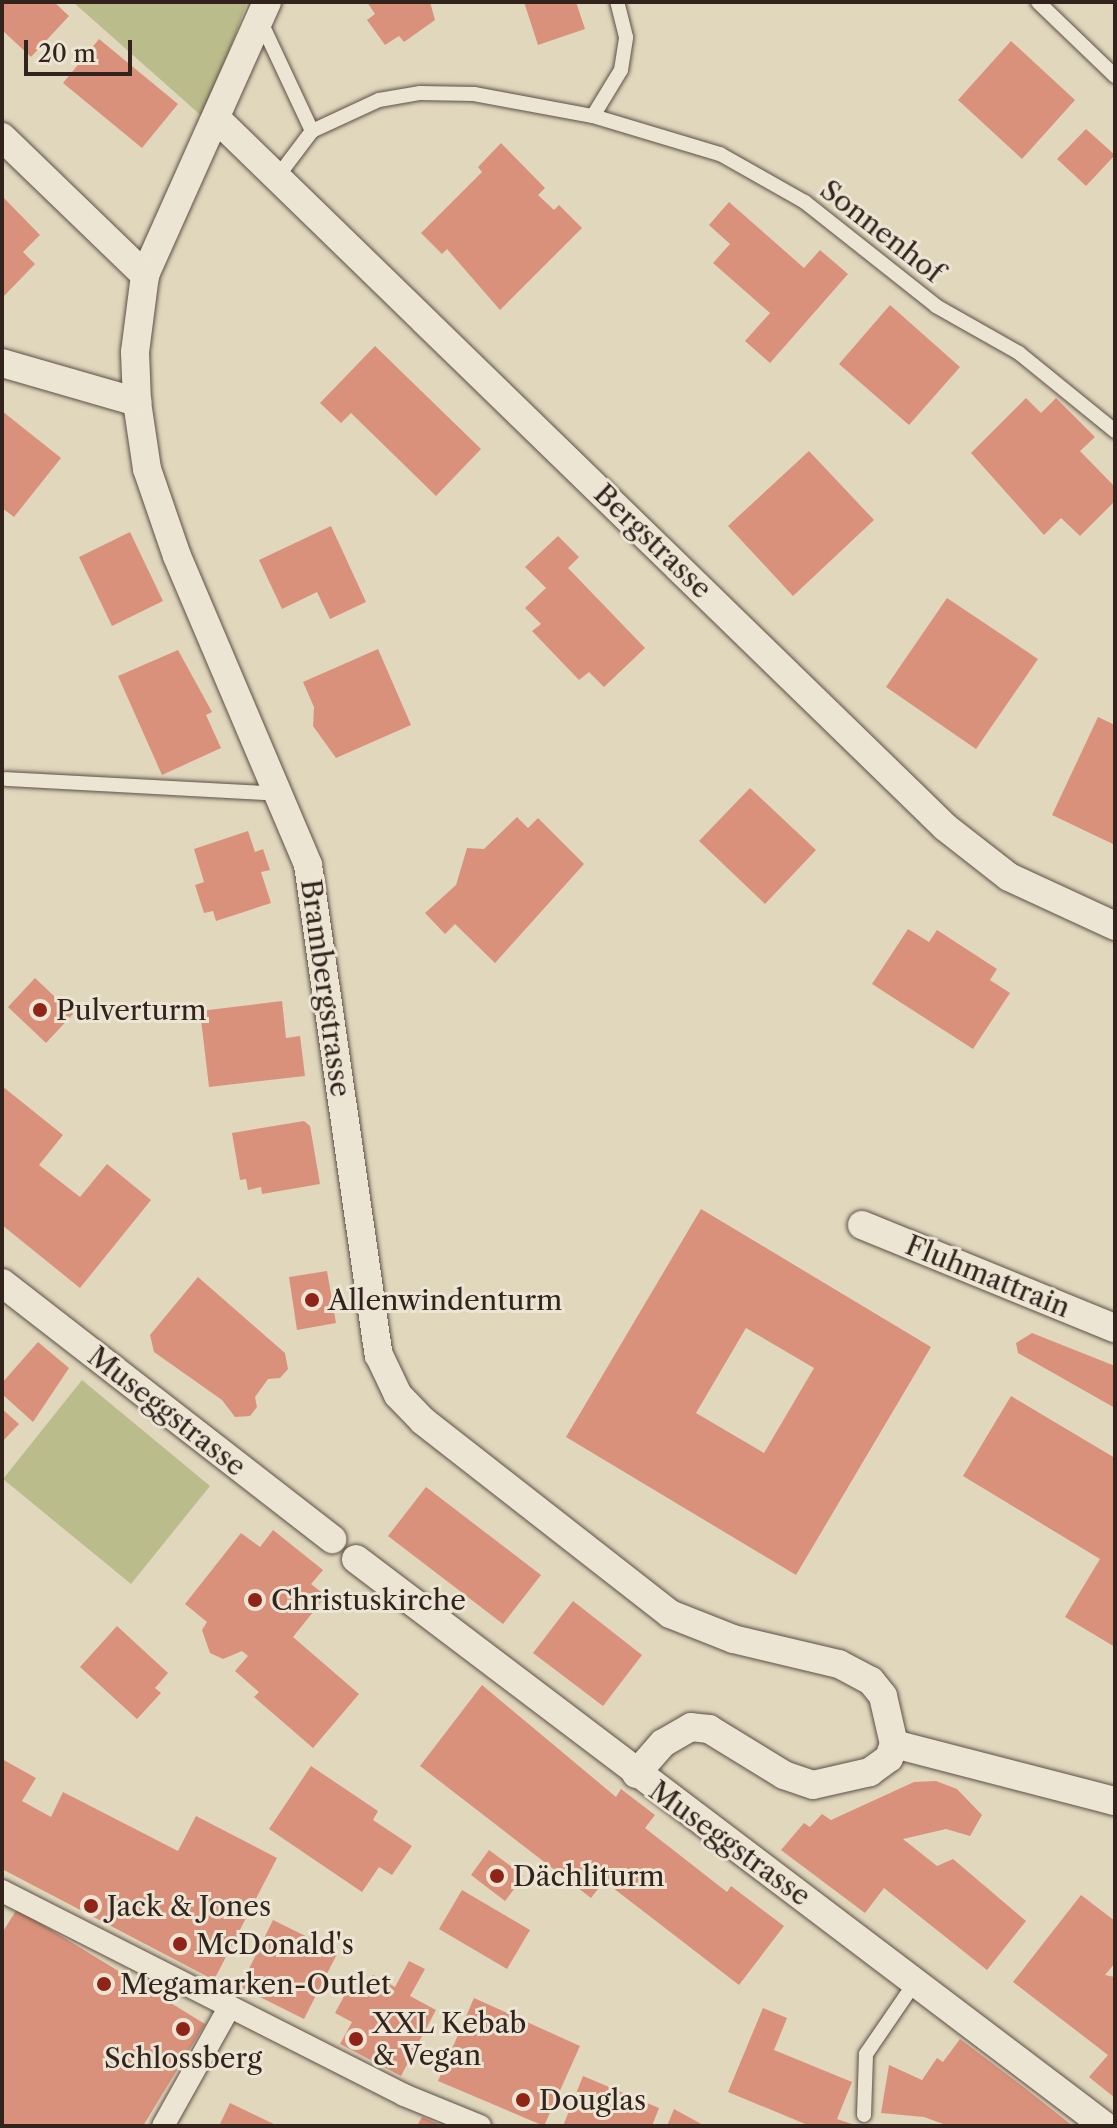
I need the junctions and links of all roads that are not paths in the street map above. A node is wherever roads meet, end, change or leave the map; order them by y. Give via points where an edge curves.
1 (617, 2) edge
2 (1038, 2) edge
3 (263, 11) edge
4 (1115, 76) edge
5 (593, 116) junction
6 (217, 119) junction
7 (312, 131) junction
8 (2, 137) edge
9 (278, 176) junction
10 (145, 275) junction
11 (2, 363) edge
12 (137, 402) junction
13 (1115, 431) edge
14 (6, 779) dead end
15 (282, 794) junction
16 (1115, 926) edge
17 (862, 1225) dead end
18 (2, 1283) edge
19 (1115, 1328) edge
20 (332, 1539) dead end
21 (356, 1559) dead end
22 (894, 1744) junction
23 (636, 1774) junction
24 (1115, 1801) edge
25 (2, 1891) edge
26 (916, 1981) junction
27 (229, 2008) junction
28 (864, 2115) dead end
29 (163, 2126) edge
30 (480, 2126) edge
31 (1105, 2126) edge

1 - 5 lane via 626,37 621,70
2 - 4 lane
3 - 6 street, Brambergstrasse
3 - 7 lane
5 - 7 lane, Sonnenhof via 474,94 420,93 379,100
5 - 13 lane, Sonnenhof via 720,154 805,202 936,306 1041,369
6 - 9 street, Bergstrasse
6 - 10 street, Brambergstrasse
7 - 9 lane
8 - 10 street
9 - 16 street, Bergstrasse via 945,827 1009,877
10 - 12 street, Brambergstrasse via 135,339
11 - 12 street
12 - 15 street, Brambergstrasse via 147,469 177,556
14 - 15 lane
15 - 22 street, Brambergstrasse via 308,865 368,1302 379,1355 398,1395 423,1421 670,1614 733,1639 857,1670 883,1696
17 - 19 street, Fluhmattrain
18 - 20 street, Museggstrasse
21 - 23 street, Museggstrasse
22 - 23 street via 889,1758 870,1772 813,1785 784,1775 709,1729 691,1727 663,1743
22 - 24 street
23 - 26 street, Museggstrasse
25 - 27 street via 76,1937
26 - 28 lane via 866,2054
26 - 31 street, Museggstrasse
27 - 29 street
27 - 30 street

